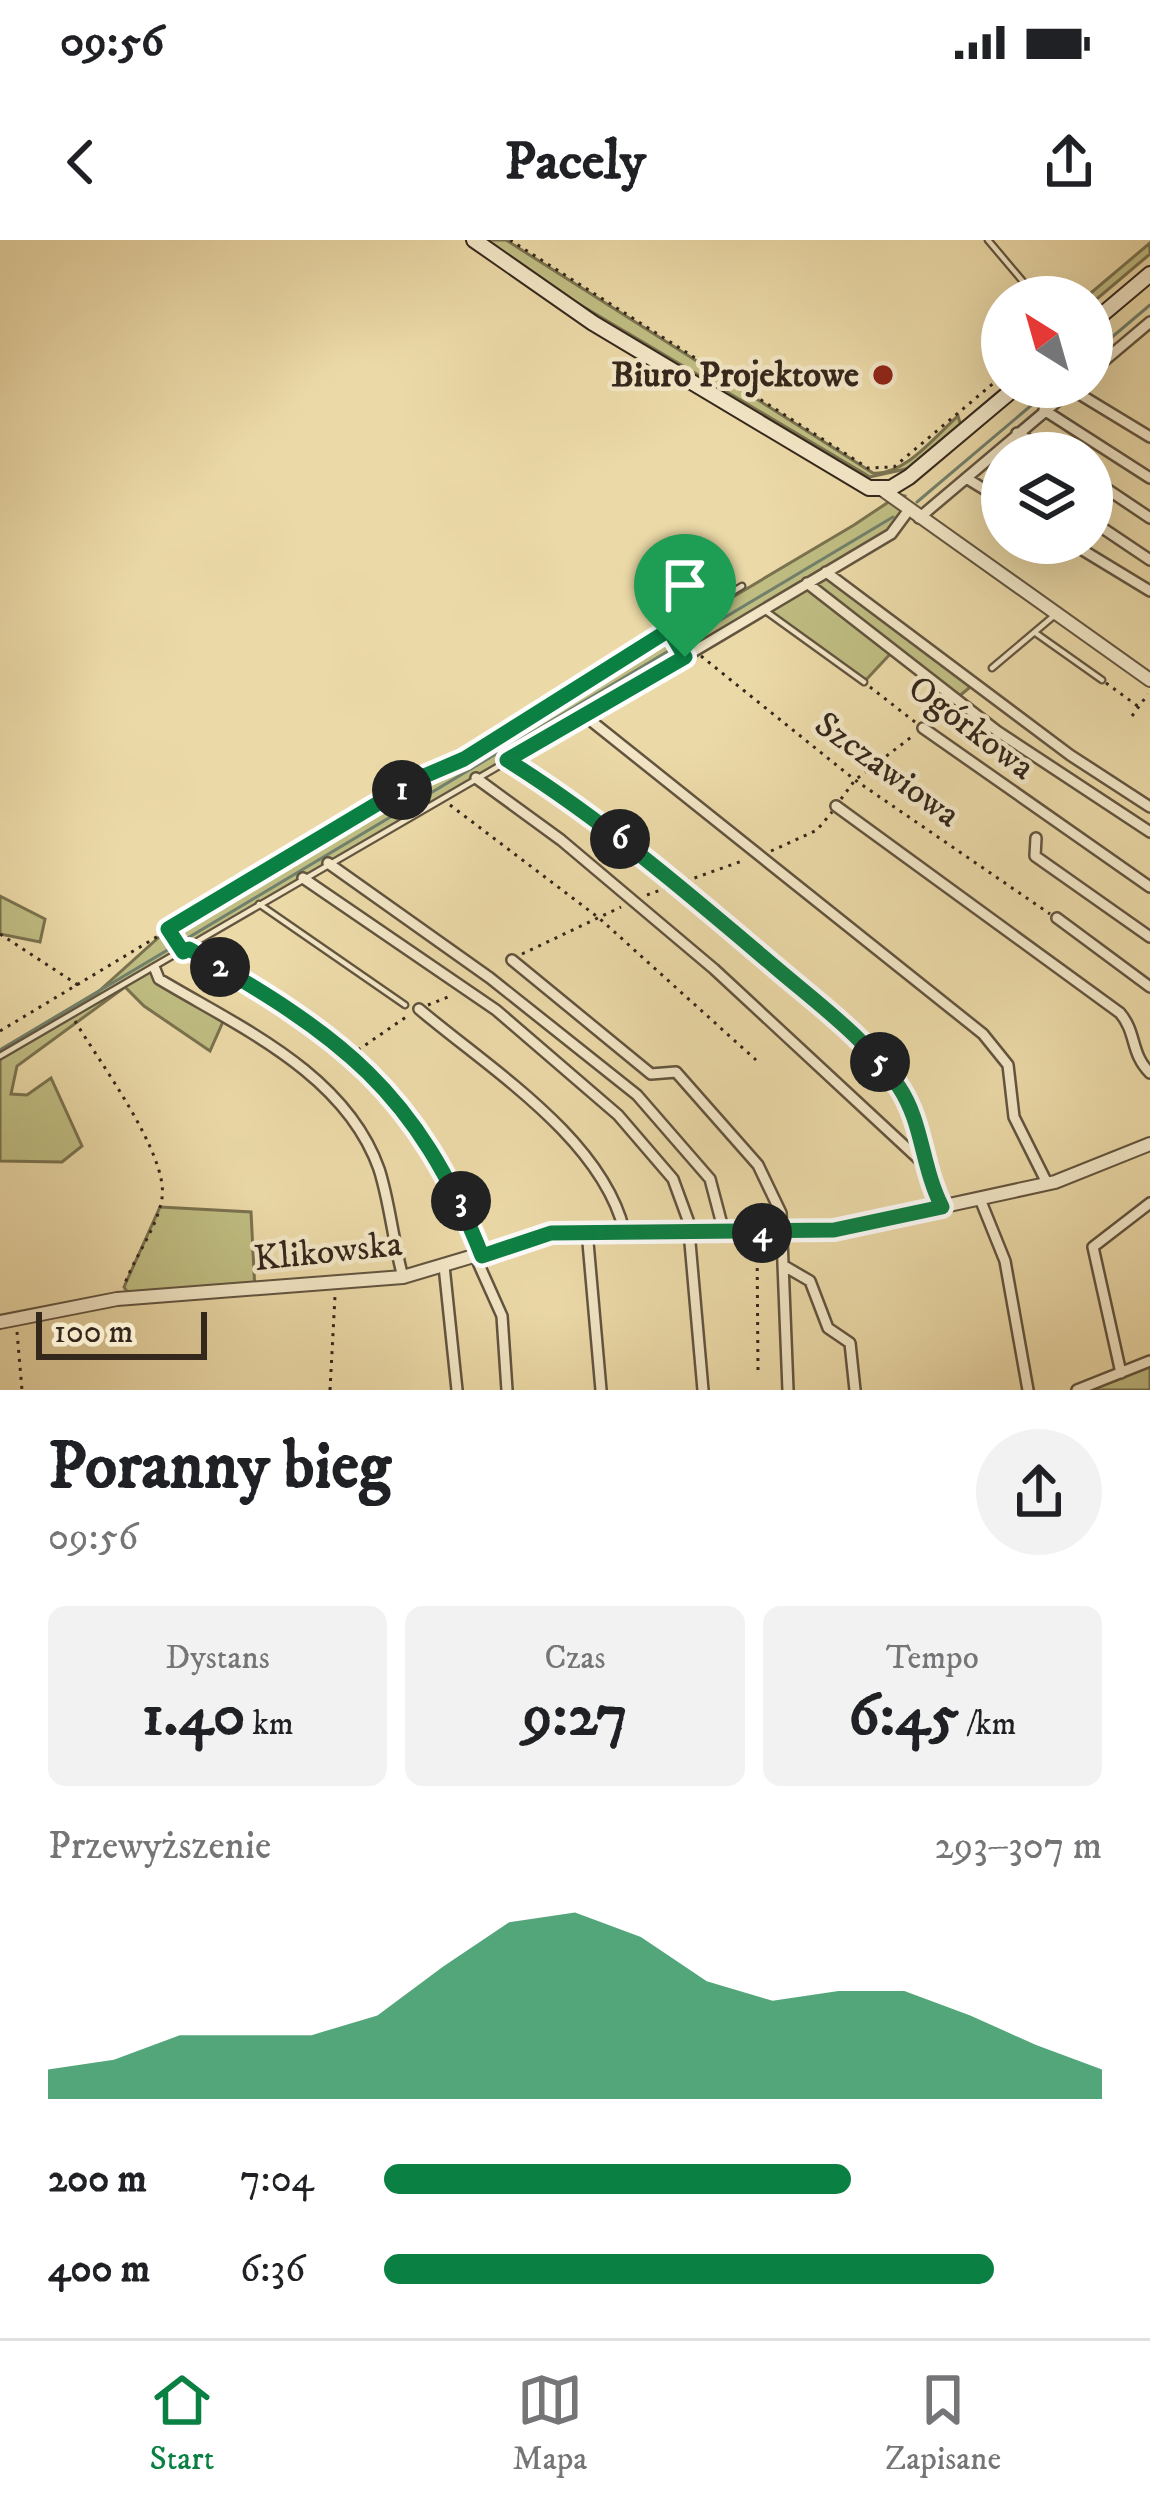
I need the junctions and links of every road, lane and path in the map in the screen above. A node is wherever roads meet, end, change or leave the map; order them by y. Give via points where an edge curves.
1 (473, 240) edge
2 (510, 240) edge
3 (988, 240) edge
4 (1150, 274) edge
5 (1018, 276) edge
6 (1113, 305) edge
7 (1150, 322) edge
8 (1113, 353) edge
9 (981, 394) edge
10 (991, 408) edge
11 (1047, 408) edge
12 (1104, 408) edge
13 (1044, 410) junction
14 (1019, 432) edge
15 (1150, 437) edge
16 (981, 468) edge
17 (966, 478) junction
18 (1150, 478) edge
19 (981, 487) edge
20 (883, 490) junction
21 (1113, 493) edge
22 (914, 514) junction
23 (1150, 518) edge
24 (1113, 535) edge
25 (1150, 560) edge
26 (1106, 564) edge
27 (826, 572) junction
28 (807, 583) junction
29 (742, 586) dead end
30 (1150, 591) edge
31 (762, 608) junction
32 (1056, 613) junction
33 (669, 630) junction
34 (1037, 634) junction
35 (699, 649) junction
36 (685, 657) junction
37 (992, 668) dead end
38 (1102, 680) joint
39 (1150, 680) edge
40 (864, 682) joint
41 (1150, 692) edge
42 (1139, 706) junction
43 (585, 716) junction
44 (1132, 716) dead end
45 (923, 728) joint
46 (507, 760) junction
47 (422, 777) joint
48 (476, 778) junction
49 (443, 800) junction
50 (836, 806) dead end
51 (1150, 806) edge
52 (1150, 832) edge
53 (1036, 838) dead end
54 (328, 863) junction
55 (303, 878) junction
56 (1150, 887) edge
57 (259, 904) junction
58 (1057, 918) joint
59 (168, 929) junction
60 (0, 934) edge
61 (1150, 937) edge
62 (186, 951) junction
63 (512, 960) dead end
64 (155, 969) junction
65 (80, 986) junction
66 (1150, 987) edge
67 (405, 1005) dead end
68 (419, 1009) dead end
69 (71, 1015) junction
70 (0, 1030) edge
71 (0, 1056) edge
72 (756, 1060) dead end
73 (1150, 1073) edge
74 (1150, 1145) edge
75 (922, 1162) junction
76 (1047, 1183) junction
77 (980, 1199) junction
78 (1150, 1203) edge
79 (942, 1207) junction
80 (624, 1230) junction
81 (587, 1231) junction
82 (687, 1231) junction
83 (724, 1232) junction
84 (786, 1232) junction
85 (757, 1233) junction
86 (479, 1257) junction
87 (444, 1266) junction
88 (786, 1268) junction
89 (403, 1277) junction
90 (336, 1286) junction
91 (130, 1298) junction
92 (16, 1320) junction
93 (0, 1322) edge
94 (1150, 1361) edge
95 (758, 1371) dead end
96 (1120, 1373) junction
97 (22, 1390) edge
98 (330, 1390) edge
99 (457, 1390) edge
100 (507, 1390) edge
101 (602, 1390) edge
102 (703, 1390) edge
103 (788, 1390) edge
104 (855, 1390) edge
105 (1028, 1390) edge
106 (1077, 1390) edge

1 - 20 main road via 593,322
2 - 9 path via 868,468 894,467
3 - 5 lane
4 - 6 main road
7 - 8 street
10 - 20 main road
11 - 13 street
12 - 15 street
13 - 14 street
13 - 18 street
16 - 17 street
17 - 19 street
17 - 22 street
20 - 22 street
21 - 23 street
22 - 27 street
22 - 32 street
24 - 25 street
26 - 30 street
27 - 28 street
27 - 51 street
28 - 31 street
28 - 52 street via 997,731
29 - 33 lane
31 - 35 street
31 - 40 lane, Ogórkowa
32 - 34 lane
32 - 39 street
33 - 36 lane
33 - 47 lane via 464,759
34 - 37 lane
34 - 38 lane
35 - 36 street
35 - 58 path, Szczawiowa via 855,779
36 - 43 street
38 - 42 path
40 - 45 path, Ogórkowa
41 - 42 path
42 - 44 path
43 - 46 lane
43 - 76 street via 982,1034 1008,1065 1014,1117
45 - 56 street, Ogórkowa
46 - 48 lane
46 - 75 street via 692,896 883,1064 911,1108
47 - 59 path
48 - 49 lane
48 - 75 street via 714,969
49 - 54 lane
49 - 72 path via 599,918
50 - 73 street via 1120,1013 1131,1025 1133,1055
53 - 61 street via 1035,856
54 - 55 lane
54 - 83 street via 637,1095 710,1179
55 - 57 lane
55 - 82 street via 469,989 618,1115 673,1179
57 - 62 lane
57 - 67 lane
58 - 66 street
59 - 62 path
59 - 65 path
60 - 65 path
62 - 64 lane
62 - 86 street via 360,1060 415,1123 454,1187
63 - 84 street via 651,1074 676,1072 758,1165
64 - 69 lane
64 - 89 street via 159,979 283,1052 349,1118 377,1165
65 - 70 path
68 - 80 street via 581,1149 610,1186
69 - 71 lane
69 - 91 path via 163,1181 160,1207 124,1287
74 - 76 street, Klikowska
75 - 79 street
76 - 77 street, Klikowska
77 - 79 street, Klikowska
77 - 105 street via 1005,1261
78 - 96 street via 1093,1246
79 - 84 street, Klikowska
80 - 81 street, Klikowska
80 - 82 street, Klikowska
81 - 86 street, Klikowska via 551,1233
81 - 101 street
82 - 83 street, Klikowska
82 - 102 street
83 - 85 street, Klikowska
84 - 85 street, Klikowska
84 - 88 street
85 - 95 path
86 - 87 street, Klikowska
86 - 100 street via 502,1316
87 - 89 street, Klikowska
87 - 99 street
88 - 103 street
88 - 104 street via 809,1281 828,1328 850,1343
89 - 90 street, Klikowska
90 - 91 street, Klikowska
90 - 98 path
91 - 92 street, Klikowska
92 - 93 street, Klikowska
92 - 97 path
94 - 96 street
96 - 106 street

